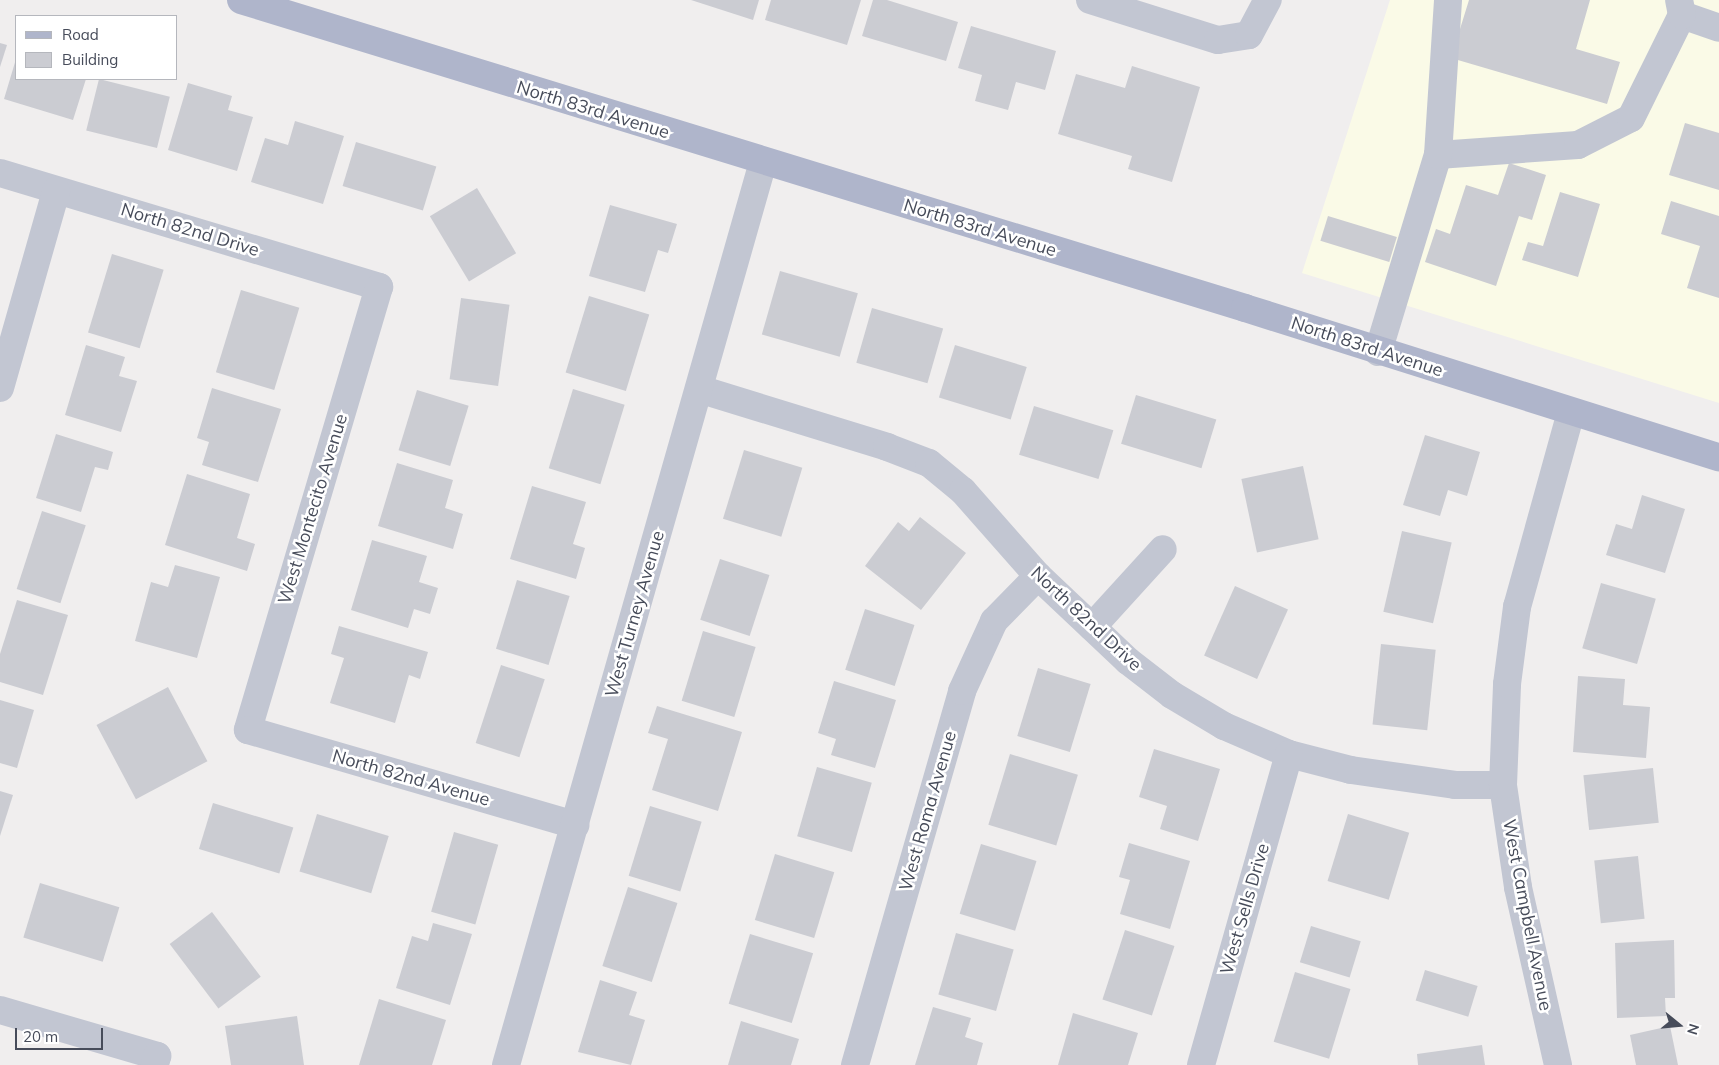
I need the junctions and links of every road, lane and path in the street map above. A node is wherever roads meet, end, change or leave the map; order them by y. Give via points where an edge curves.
1 (241, 0) edge
2 (1090, 0) edge
3 (1268, 0) edge
4 (1448, 0) edge
5 (1680, 7) edge
6 (1719, 28) edge
7 (1438, 155) junction
8 (763, 162) junction
9 (0, 174) edge
10 (56, 191) junction
11 (379, 287) joint
12 (1378, 352) junction
13 (0, 388) edge
14 (698, 389) junction
15 (1571, 412) junction
16 (1719, 457) edge
17 (1163, 549) dead end
18 (1038, 576) junction
19 (1092, 627) junction
20 (248, 730) joint
21 (1289, 754) junction
22 (1503, 785) junction
23 (575, 825) junction
24 (0, 1010) edge
25 (156, 1060) edge
26 (506, 1065) edge
27 (855, 1065) edge
28 (1201, 1065) edge
29 (1558, 1065) edge

1 - 8 main road, North 83rd Avenue
2 - 3 street via 1218,40 1249,36
4 - 7 street
5 - 6 street
5 - 7 street via 1631,118 1578,145
7 - 12 street
8 - 12 main road, North 83rd Avenue via 1245,308
8 - 14 street, West Turney Avenue
9 - 10 street, North 82nd Drive
10 - 11 street, North 82nd Drive
10 - 13 street
11 - 20 street, West Montecito Avenue
12 - 15 main road, North 83rd Avenue
14 - 18 street, North 82nd Drive via 929,463 963,491
14 - 23 street, West Turney Avenue
15 - 16 main road, North 83rd Avenue
15 - 22 street, West Campbell Avenue via 1517,607 1507,684
17 - 19 street
18 - 19 street, North 82nd Drive
18 - 27 street, West Roma Avenue via 994,621 962,690
19 - 21 street, North 82nd Drive via 1172,695 1224,726
20 - 23 street, North 82nd Avenue
21 - 22 street, North 82nd Drive via 1389,776 1455,785
21 - 28 street, West Sells Drive
22 - 29 street, West Campbell Avenue via 1518,887
23 - 26 street, West Turney Avenue
24 - 25 street

